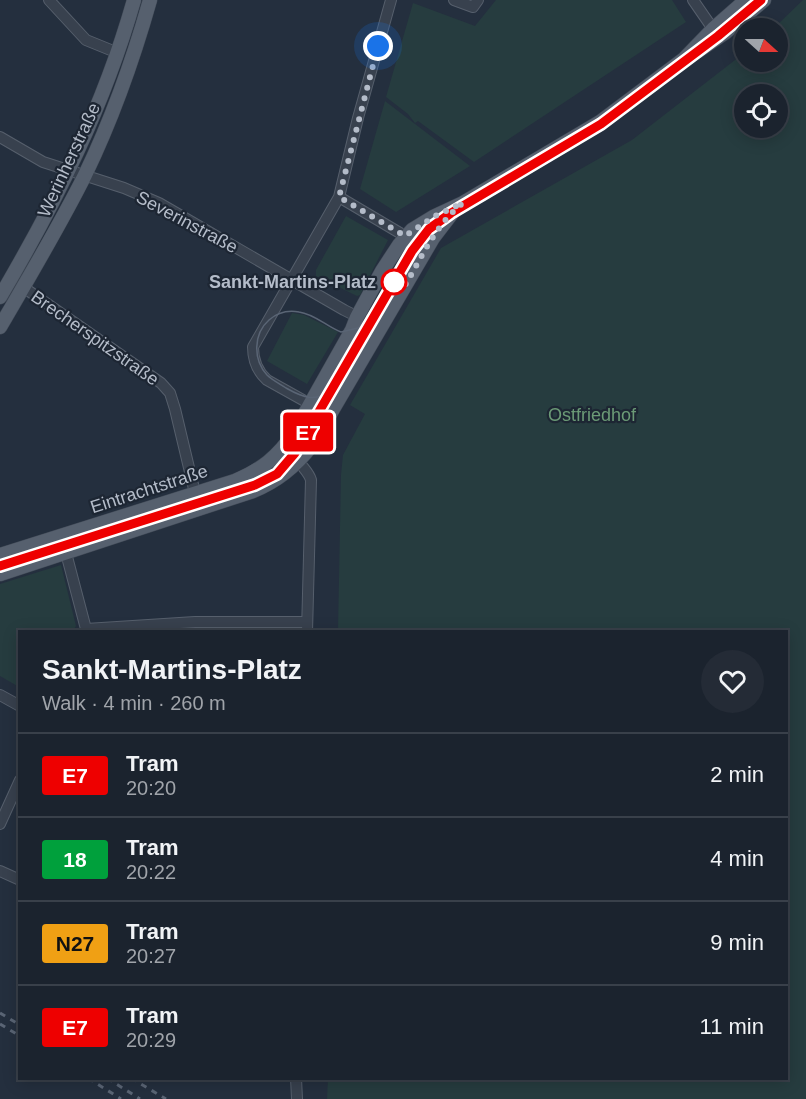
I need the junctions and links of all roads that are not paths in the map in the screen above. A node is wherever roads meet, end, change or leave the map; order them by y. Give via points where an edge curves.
1 (49, 0) edge
2 (134, 0) edge
3 (150, 0) edge
4 (391, 0) edge
5 (454, 0) edge
6 (478, 0) edge
7 (693, 0) edge
8 (746, 0) edge
9 (764, 0) edge
10 (713, 29) junction
11 (118, 53) junction
12 (684, 59) junction
13 (0, 137) edge
14 (69, 171) junction
15 (85, 175) junction
16 (339, 197) junction
17 (463, 203) junction
18 (405, 236) junction
19 (293, 280) junction
20 (23, 287) junction
21 (0, 297) edge
22 (357, 317) junction
23 (0, 327) edge
24 (380, 328) junction
25 (310, 404) junction
26 (294, 433) junction
27 (272, 461) junction
28 (298, 461) junction
29 (195, 493) junction
30 (66, 553) junction
31 (0, 555) edge
32 (0, 574) edge
33 (307, 627) edge
34 (86, 630) edge
35 (0, 695) edge
36 (18, 705) edge
37 (18, 784) edge
38 (0, 824) edge
39 (0, 871) edge
40 (18, 879) edge
41 (296, 1080) edge
42 (297, 1099) edge

1 - 11 street via 86,40
2 - 11 main road, Werinherstraße
3 - 15 main road, Werinherstraße via 132,61
4 - 16 street
5 - 6 street via 473,7
7 - 10 street
8 - 10 main road
9 - 12 main road via 719,38
10 - 12 main road
11 - 14 main road, Werinherstraße
12 - 17 main road via 600,122
13 - 14 street, Severinstraße via 43,162
14 - 15 street, Severinstraße
14 - 21 main road, Werinherstraße
15 - 19 street, Severinstraße via 159,203
15 - 20 main road, Werinherstraße
16 - 18 street
16 - 19 street
17 - 18 main road
17 - 24 main road via 437,232
18 - 22 main road
19 - 22 street, Severinstraße
19 - 25 street via 253,355 267,380
20 - 23 main road, Werinherstraße
20 - 29 street, Brecherspitzstraße via 162,383 170,393
22 - 24 street, Severinstraße
22 - 25 main road
24 - 28 main road via 312,445
25 - 26 main road
26 - 27 main road, Eintrachtstraße
26 - 28 street
27 - 28 street
27 - 29 main road, Eintrachtstraße via 248,475
28 - 30 main road, Eintrachtstraße via 284,475 253,491
28 - 33 street via 311,476
29 - 31 main road, Eintrachtstraße
30 - 32 main road, Eintrachtstraße
30 - 34 street
33 - 34 street via 195,622
35 - 36 street
37 - 38 street
39 - 40 street
41 - 42 street

